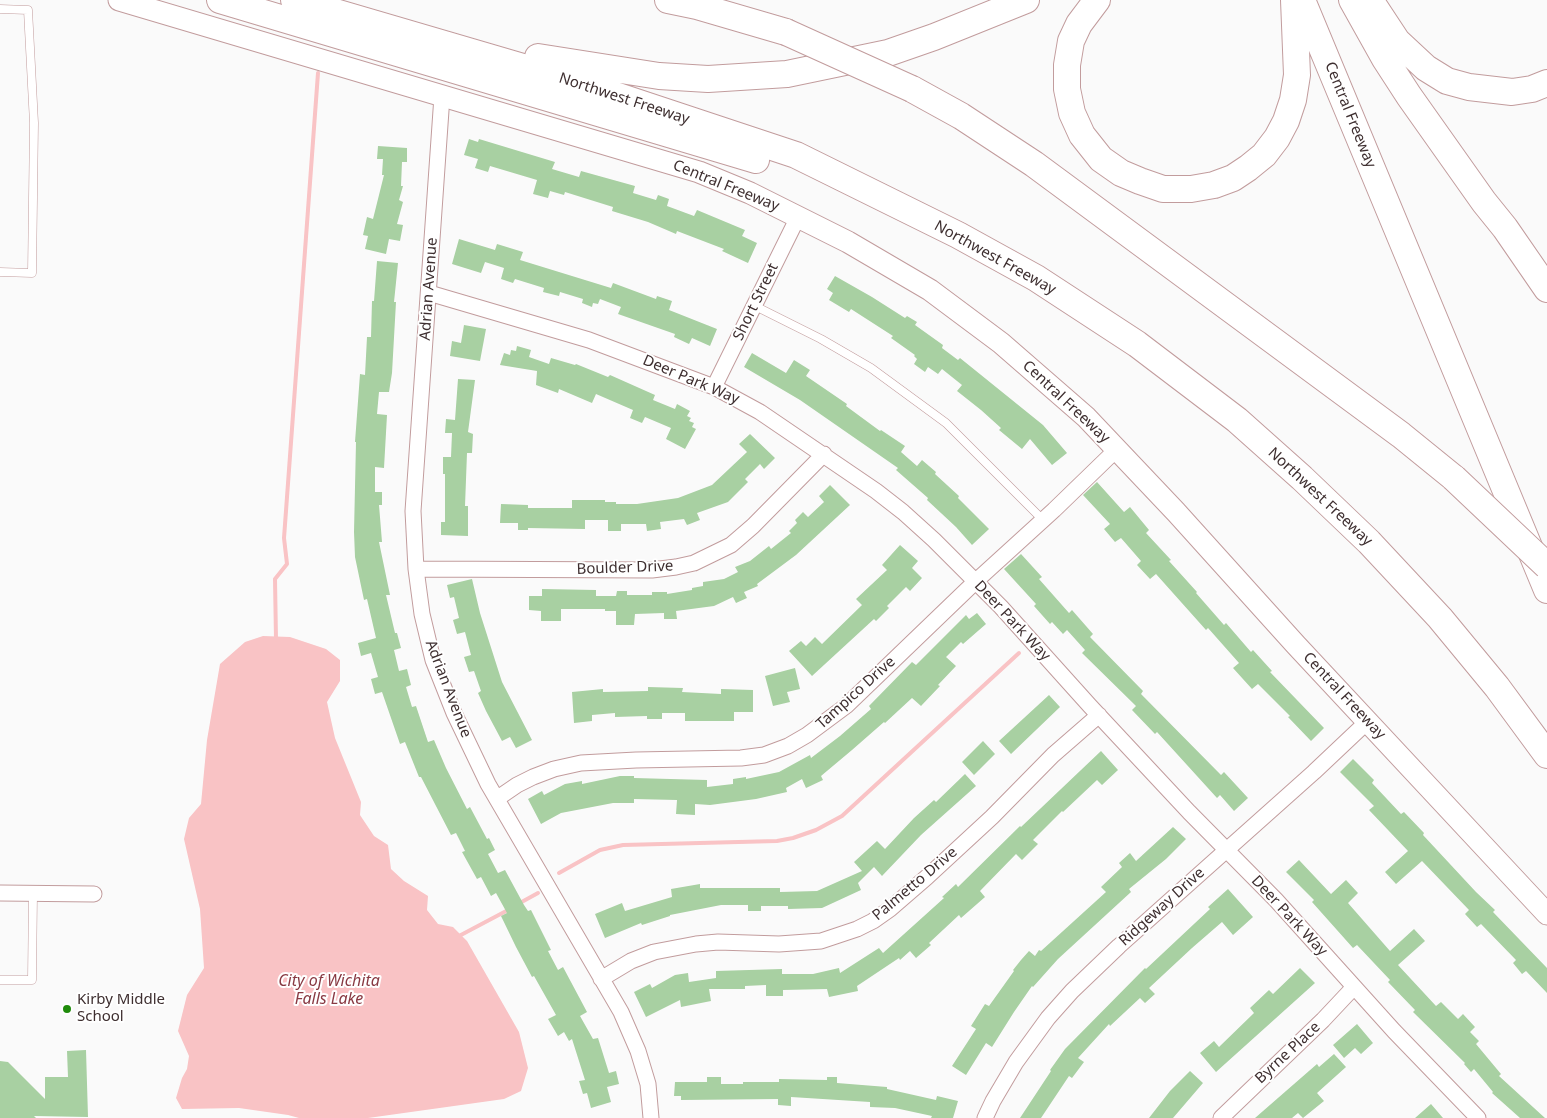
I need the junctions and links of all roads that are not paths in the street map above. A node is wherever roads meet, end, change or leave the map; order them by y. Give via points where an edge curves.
1 (27, 0) edge
2 (119, 0) edge
3 (220, 0) edge
4 (294, 0) edge
5 (668, 0) edge
6 (1026, 0) edge
7 (1097, 0) edge
8 (1294, 0) edge
9 (1302, 0) edge
10 (1352, 0) edge
11 (1370, 0) edge
12 (0, 9) edge
13 (28, 10) junction
14 (434, 41) junction
15 (1547, 83) edge
16 (442, 96) junction
17 (798, 217) junction
18 (958, 235) junction
19 (0, 272) edge
20 (1541, 280) edge
21 (429, 293) junction
22 (755, 306) junction
23 (714, 387) junction
24 (1116, 449) junction
25 (824, 454) junction
26 (1043, 520) junction
27 (1547, 566) edge
28 (416, 568) junction
29 (976, 581) junction
30 (1547, 590) edge
31 (1099, 715) junction
32 (1368, 721) junction
33 (1547, 755) edge
34 (498, 798) junction
35 (1226, 850) junction
36 (0, 893) edge
37 (33, 893) junction
38 (94, 894) dead end
39 (1547, 914) edge
40 (601, 978) junction
41 (0, 980) edge
42 (1354, 987) junction
43 (652, 1118) edge
44 (985, 1118) edge
45 (1221, 1118) edge
46 (1478, 1118) edge

1 - 13 lane
2 - 16 main road, Central Freeway
3 - 18 highway via 792,171
4 - 14 highway, Northwest Freeway
5 - 27 highway, bridge via 786,32 912,89 961,116 1034,164 1393,429 1454,478
6 - 14 highway via 888,53 778,75 708,79 660,76
7 - 8 highway via 1079,24 1066,65 1068,97 1082,135 1101,158 1121,173 1163,189 1191,189 1214,185 1248,168 1264,155 1281,129 1293,100 1297,75
9 - 30 highway, Central Freeway
10 - 20 highway via 1409,96
11 - 15 highway via 1397,41 1426,68 1447,80 1469,87 1512,92
12 - 13 lane
13 - 19 lane via 34,123 32,273
14 - 18 highway, Northwest Freeway via 591,87 796,156
16 - 17 main road, Central Freeway via 699,172 750,192
16 - 21 street, Adrian Avenue
17 - 22 street, Short Street
17 - 24 main road, Central Freeway via 930,290 1001,343 1086,417
18 - 33 highway, Northwest Freeway via 1036,278 1137,344 1237,420 1369,542 1440,618
21 - 23 street, Deer Park Way via 589,340
21 - 28 street, Adrian Avenue via 413,511
22 - 23 street, Short Street
22 - 26 lane via 871,368 946,423
23 - 25 street, Deer Park Way via 760,412
24 - 26 street, Tampico Drive
24 - 32 main road, Central Freeway
25 - 28 street, Boulder Drive via 731,545 694,563 652,570
25 - 29 street, Deer Park Way via 903,512
26 - 29 street, Tampico Drive
28 - 34 street, Adrian Avenue via 422,614 434,660 454,714
29 - 31 street, Deer Park Way
29 - 34 street, Tampico Drive via 846,706 825,724 788,746 741,758 581,763 533,777
31 - 35 street, Deer Park Way
31 - 40 street, Palmetto Drive via 1053,755 928,878 873,921 820,941 779,944 718,942 654,952
32 - 35 street, Ridgeway Drive
32 - 39 main road, Central Freeway
34 - 40 street, Adrian Avenue
35 - 42 street, Deer Park Way
35 - 44 street, Ridgeway Drive via 1072,991 1016,1062
36 - 37 street
37 - 38 street
37 - 41 lane via 32,980
40 - 43 street, Adrian Avenue via 638,1051 648,1084
42 - 45 street, Byrne Place
42 - 46 street, Deer Park Way

